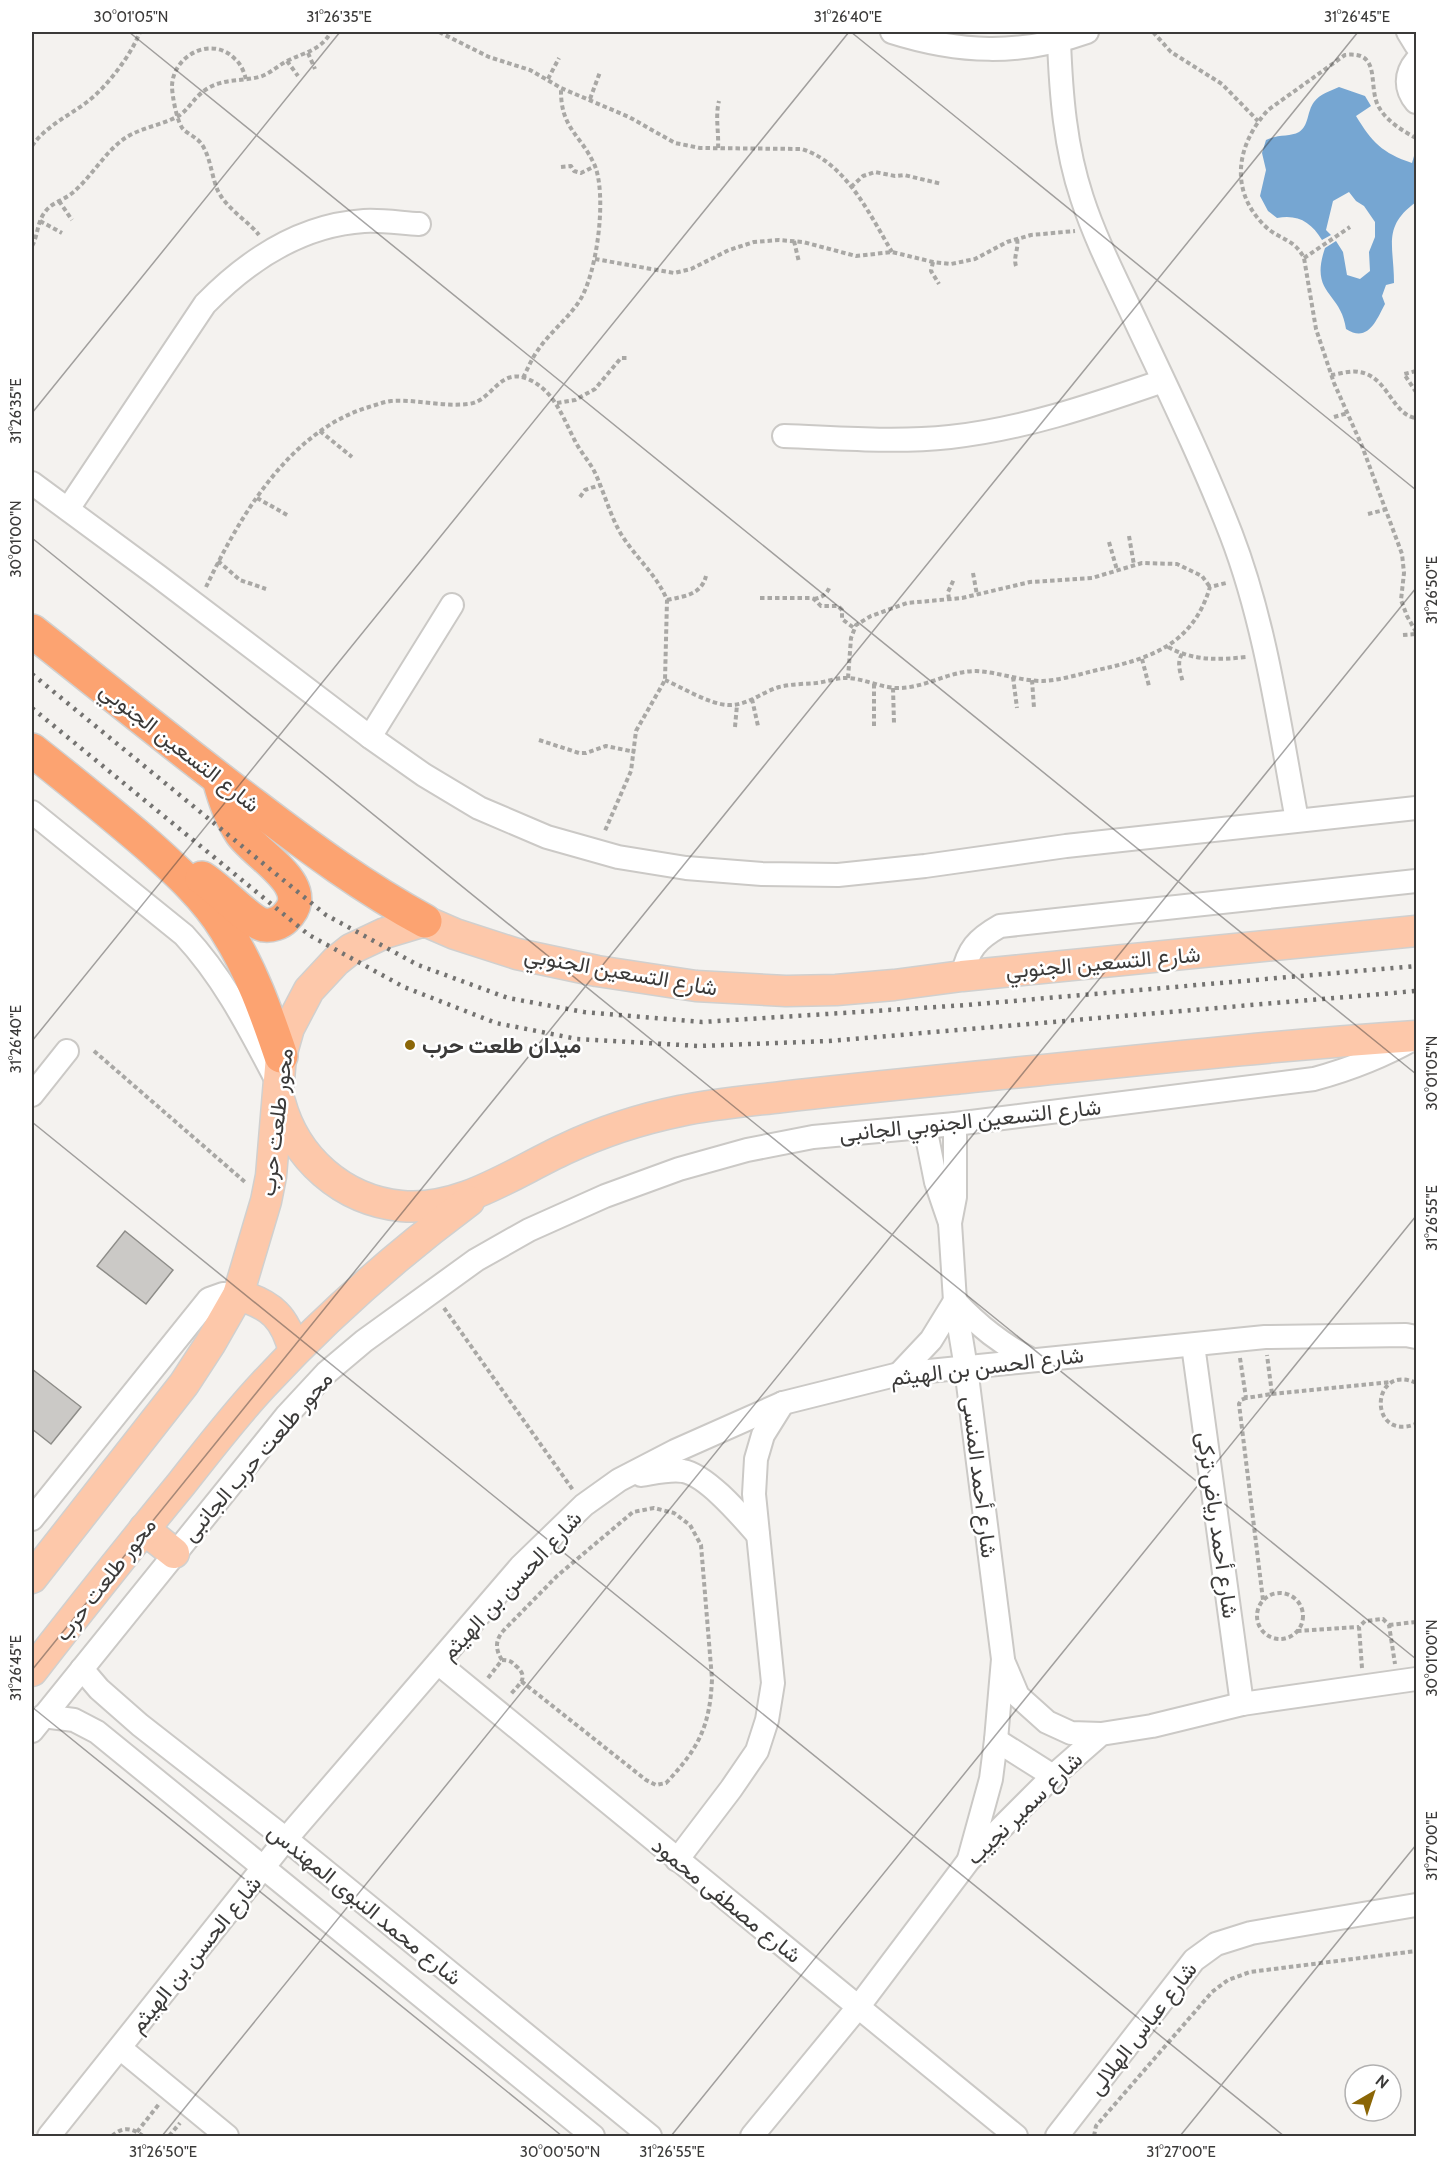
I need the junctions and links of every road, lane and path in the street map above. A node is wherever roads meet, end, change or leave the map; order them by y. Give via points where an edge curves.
1 (140, 32) edge
2 (332, 32) edge
3 (440, 32) edge
4 (892, 32) edge
5 (1087, 32) edge
6 (1153, 32) edge
7 (1408, 32) edge
8 (1059, 41) junction
9 (1416, 45) edge
10 (308, 53) junction
11 (559, 58) dead end
12 (287, 61) junction
13 (1416, 61) edge
14 (315, 69) dead end
15 (600, 72) dead end
16 (298, 76) dead end
17 (246, 79) junction
18 (548, 79) junction
19 (561, 88) junction
20 (590, 99) junction
21 (719, 101) dead end
22 (1416, 102) edge
23 (178, 116) junction
24 (1258, 121) junction
25 (1416, 138) edge
26 (32, 146) edge
27 (718, 148) junction
28 (595, 166) junction
29 (561, 167) dead end
30 (942, 184) dead end
31 (851, 188) junction
32 (59, 201) junction
33 (72, 220) dead end
34 (40, 221) junction
35 (419, 224) dead end
36 (1350, 227) dead end
37 (1094, 229) junction
38 (62, 234) dead end
39 (1017, 239) junction
40 (794, 241) junction
41 (32, 246) edge
42 (272, 250) junction
43 (892, 252) junction
44 (1304, 258) junction
45 (595, 259) junction
46 (799, 262) dead end
47 (933, 262) junction
48 (1016, 266) dead end
49 (939, 284) dead end
50 (629, 358) dead end
51 (1416, 371) edge
52 (1331, 375) junction
53 (523, 378) junction
54 (1163, 381) junction
55 (1416, 392) edge
56 (557, 403) junction
57 (1348, 413) junction
58 (1334, 417) dead end
59 (1416, 418) edge
60 (320, 431) junction
61 (784, 436) dead end
62 (352, 458) dead end
63 (32, 483) edge
64 (600, 485) junction
65 (580, 497) dead end
66 (257, 498) junction
67 (68, 509) junction
68 (1384, 510) junction
69 (1368, 514) dead end
70 (289, 516) dead end
71 (1129, 536) dead end
72 (1109, 542) dead end
73 (218, 561) junction
74 (1134, 565) junction
75 (1117, 570) junction
76 (973, 573) dead end
77 (706, 576) dead end
78 (1246, 578) junction
79 (954, 579) dead end
80 (830, 586) dead end
81 (1210, 586) junction
82 (266, 589) dead end
83 (977, 595) junction
84 (760, 598) dead end
85 (814, 599) junction
86 (949, 599) junction
87 (667, 600) junction
88 (452, 605) dead end
89 (196, 606) junction
90 (854, 628) junction
91 (32, 631) edge
92 (1416, 633) edge
93 (1403, 634) dead end
94 (1168, 647) junction
95 (1182, 654) junction
96 (1265, 656) junction
97 (1142, 659) junction
98 (1013, 677) junction
99 (848, 678) junction
100 (665, 680) junction
101 (1032, 680) junction
102 (1183, 683) dead end
103 (874, 684) junction
104 (1149, 686) dead end
105 (893, 688) junction
106 (752, 699) junction
107 (737, 705) junction
108 (1017, 708) dead end
109 (1034, 708) dead end
110 (894, 723) dead end
111 (758, 726) dead end
112 (874, 726) dead end
113 (735, 727) dead end
114 (369, 738) junction
115 (539, 740) dead end
116 (32, 750) edge
117 (635, 752) junction
118 (219, 779) junction
119 (1416, 808) edge
120 (32, 812) edge
121 (1297, 820) junction
122 (596, 851) junction
123 (177, 871) junction
124 (1416, 881) edge
125 (425, 921) junction
126 (1416, 931) edge
127 (962, 976) junction
128 (1416, 1036) edge
129 (67, 1051) dead end
130 (94, 1051) dead end
131 (279, 1078) junction
132 (32, 1093) edge
133 (955, 1124) junction
134 (925, 1127) junction
135 (487, 1188) junction
136 (266, 1201) junction
137 (950, 1223) junction
138 (529, 1230) joint
139 (432, 1292) junction
140 (238, 1295) junction
141 (956, 1301) junction
142 (1264, 1337) junction
143 (1416, 1337) edge
144 (1237, 1340) junction
145 (1193, 1345) junction
146 (294, 1352) junction
147 (1032, 1360) junction
148 (966, 1368) junction
149 (899, 1374) junction
150 (1392, 1382) junction
151 (1416, 1383) edge
152 (1272, 1394) junction
153 (1246, 1398) junction
154 (783, 1403) junction
155 (1416, 1424) edge
156 (619, 1479) junction
157 (584, 1505) junction
158 (32, 1520) edge
159 (144, 1529) junction
160 (758, 1534) junction
161 (174, 1553) junction
162 (32, 1578) edge
163 (1263, 1600) junction
164 (1416, 1622) edge
165 (1389, 1625) junction
166 (1359, 1627) junction
167 (1296, 1632) junction
168 (1003, 1659) junction
169 (502, 1660) junction
170 (438, 1663) junction
171 (82, 1669) junction
172 (32, 1671) edge
173 (521, 1681) junction
174 (1407, 1681) edge
175 (1363, 1689) junction
176 (474, 1695) junction
177 (1242, 1704) junction
178 (496, 1713) junction
179 (37, 1724) edge
180 (1101, 1734) junction
181 (996, 1740) junction
182 (1053, 1776) junction
183 (286, 1839) junction
184 (677, 1860) junction
185 (969, 1860) junction
186 (264, 1868) junction
187 (1416, 1905) edge
188 (1416, 1951) edge
189 (859, 2006) junction
190 (120, 2048) junction
191 (170, 2091) junction
192 (137, 2132) junction
193 (49, 2136) edge
194 (112, 2136) edge
195 (143, 2136) edge
196 (226, 2136) edge
197 (593, 2136) edge
198 (650, 2136) edge
199 (752, 2136) edge
200 (1016, 2136) edge
201 (1057, 2136) edge
202 (1094, 2136) edge

1 - 26 path via 98,92 49,127
2 - 10 path
3 - 18 path via 489,57
4 - 8 street via 965,49 1006,49
5 - 8 street
6 - 24 path via 1171,52 1222,84
7 - 9 street
8 - 37 street via 1065,129
10 - 12 path
10 - 14 path
11 - 18 path
12 - 16 path
12 - 17 path via 263,76
13 - 22 street via 1407,78
15 - 20 path
17 - 23 path via 212,86
17 - 23 path via 235,59 224,51 198,50 178,65 173,77
18 - 19 path
19 - 20 path
19 - 28 path via 561,106 567,123
20 - 27 path via 675,143
21 - 27 path via 715,119
23 - 32 path via 120,141 85,180
23 - 42 path via 182,129 204,147 225,202
24 - 25 path via 1345,55 1357,53 1370,65 1374,97 1380,109
24 - 44 path via 1241,158 1246,197 1267,228 1293,242
27 - 31 path via 802,149 832,166
28 - 29 path via 581,173 571,166
28 - 45 path via 600,211
30 - 31 path via 875,172 863,176
31 - 43 path
32 - 33 path
32 - 34 path
34 - 38 path
34 - 41 path
35 - 42 street via 364,221 301,236
36 - 44 path
37 - 39 path
37 - 54 street
39 - 47 path via 975,259 951,264
39 - 48 path
40 - 43 path via 856,256
40 - 45 path via 754,242 674,273
40 - 46 path
42 - 67 street via 232,278 205,304
43 - 47 path
44 - 52 path via 1316,329
45 - 53 path via 581,299 539,349
47 - 49 path via 931,271
50 - 56 path via 621,358 595,389 575,400
51 - 55 path via 1404,374
52 - 57 path
52 - 59 path via 1359,372 1374,377 1401,410
53 - 56 path
53 - 60 path via 502,380 468,404 389,401 353,412
54 - 61 street via 1048,419 949,437 899,440
54 - 78 street via 1210,482
56 - 64 path
57 - 58 path
57 - 68 path
60 - 62 path
60 - 66 path via 293,454
63 - 67 street
64 - 65 path via 585,490
64 - 87 path via 622,536
66 - 70 path
66 - 73 path
67 - 89 street
68 - 69 path
68 - 92 path via 1402,554 1401,600
71 - 74 path
72 - 75 path
73 - 82 path via 240,580
73 - 89 path
74 - 75 path
74 - 81 path via 1177,564 1202,576
75 - 83 path via 1092,578 1030,582
76 - 83 path
77 - 87 path via 699,590
78 - 81 path
78 - 96 street
79 - 86 path
80 - 85 path via 827,593
81 - 94 path via 1196,620
83 - 86 path
84 - 85 path
85 - 90 path via 821,606 841,608 843,619
86 - 90 path via 889,608
87 - 100 path
88 - 114 street
89 - 114 street
90 - 99 path
91 - 118 highway, شارع التسعين الجنوبي
92 - 93 path
94 - 95 path
94 - 97 path
95 - 96 path via 1215,660
95 - 102 path via 1179,664
96 - 121 street
97 - 101 path via 1056,679
97 - 104 path
98 - 101 path
98 - 105 path via 976,671 912,688
98 - 108 path
99 - 103 path
99 - 106 path via 780,687
100 - 107 path via 718,703
100 - 117 path via 636,731
101 - 109 path
103 - 105 path
103 - 112 path
105 - 110 path
106 - 107 path
106 - 111 path
107 - 113 path
114 - 122 street via 479,808 547,837
115 - 117 path via 579,753 606,746
116 - 123 highway
117 - 122 path via 625,789
118 - 123 highway via 242,834 289,879 296,894 293,911 280,923 264,925 212,884
118 - 125 highway, شارع التسعين الجنوبي via 357,881
119 - 121 street
120 - 131 street via 190,942 233,998
121 - 122 street via 838,875 686,868
123 - 131 highway via 204,899 244,959 262,1002
124 - 127 street via 1000,926 973,947
125 - 127 main road, شارع التسعين الجنوبي via 517,954 696,986 836,990
125 - 131 main road, محور طلعت حرب via 368,940 336,961 309,990 289,1028
126 - 127 main road, شارع التسعين الجنوبي
128 - 133 street, شارع التسعين الجنوبي الجانبى via 1385,1056 1314,1079
128 - 135 main road via 818,1093 689,1110 600,1135
129 - 132 street
130 - 136 path
131 - 135 main road via 289,1128 312,1162 335,1182 381,1203 421,1207
131 - 136 main road, محور طلعت حرب
133 - 134 street, شارع التسعين الجنوبي الجانبى
133 - 137 street, شارع أحمد المنسى via 955,1197
134 - 137 street, شارع أحمد المنسى via 936,1182
134 - 138 street, شارع التسعين الجنوبي الجانبى via 813,1137 747,1150 616,1192
135 - 146 main road, محور طلعت حرب via 381,1271
136 - 140 main road, محور طلعت حرب
137 - 141 street, شارع أحمد المنسى
138 - 139 street, محور طلعت حرب الجانبى via 476,1260
139 - 157 path
139 - 161 street, محور طلعت حرب الجانبى via 326,1373
140 - 146 main road via 262,1304 282,1320
140 - 158 street via 223,1294 209,1299
140 - 162 main road, محور طلعت حرب via 184,1384
141 - 147 street via 1006,1347
141 - 148 street, شارع أحمد المنسى
141 - 149 street via 931,1340
142 - 143 street, شارع الحسن بن الهيثم
142 - 144 street, شارع الحسن بن الهيثم
142 - 152 path
144 - 145 street, شارع الحسن بن الهيثم
144 - 153 path
145 - 147 street, شارع الحسن بن الهيثم
145 - 177 street, شارع أحمد رياض تركى
146 - 159 main road, محور طلعت حرب via 261,1386
147 - 148 street, شارع الحسن بن الهيثم
148 - 149 street, شارع الحسن بن الهيثم
148 - 168 street, شارع أحمد المنسى
149 - 154 street, شارع الحسن بن الهيثم
150 - 151 path via 1401,1379
150 - 152 path
150 - 155 path via 1380,1397 1383,1415 1398,1426
152 - 153 path
153 - 163 path via 1239,1404
154 - 156 street, شارع الحسن بن الهيثم
154 - 160 street via 763,1435 756,1459
156 - 157 street, شارع الحسن بن الهيثم
156 - 160 street via 668,1470 685,1472 704,1482
157 - 170 street, شارع الحسن بن الهيثم via 521,1566
159 - 161 main road
159 - 172 main road, محور طلعت حرب
160 - 184 street via 773,1683 767,1720 757,1751
161 - 171 street, محور طلعت حرب الجانبى
163 - 167 path via 1257,1616 1264,1632 1281,1639
163 - 167 path via 1279,1593 1295,1599 1303,1615
164 - 165 path
165 - 166 path via 1383,1620 1365,1621
165 - 174 path
166 - 167 path
166 - 175 path
168 - 180 street, شارع أحمد المنسى via 1018,1696 1047,1722 1071,1733
168 - 181 street, شارع أحمد المنسى
169 - 173 path via 510,1660 523,1672
169 - 173 path via 496,1645 504,1630 557,1576 633,1512 654,1508 674,1513 690,1525 701,1545 711,1700 701,1738 666,1783 656,1785 645,1780
169 - 176 path
170 - 176 street, شارع مصطفى محمود
170 - 183 street, شارع الحسن بن الهيثم
171 - 179 street, محور طلعت حرب الجانبى
171 - 183 street, شارع محمد النبوى المهندس via 140,1725
173 - 178 path
174 - 175 street, شارع سمير نجيب
175 - 177 street, شارع سمير نجيب
176 - 178 street, شارع مصطفى محمود
177 - 180 street, شارع سمير نجيب
178 - 184 street, شارع مصطفى محمود
179 - 186 street, شارع محمد النبوى المهندس via 74,1720 97,1732
180 - 182 street, شارع سمير نجيب
181 - 182 street
181 - 185 street, شارع أحمد المنسى via 991,1779
182 - 185 street, شارع سمير نجيب
183 - 186 street, شارع الحسن بن الهيثم
183 - 198 street, شارع محمد النبوى المهندس
184 - 189 street, شارع مصطفى محمود
185 - 189 street, شارع سمير نجيب
186 - 190 street, شارع الحسن بن الهيثم
186 - 197 street, شارع محمد النبوى المهندس
187 - 201 street, شارع عباس الهلالى via 1251,1933 1216,1944 1194,1960
188 - 202 path via 1250,1972 1228,1980 1201,2004 1096,2126
189 - 199 street, شارع سمير نجيب
189 - 200 street, شارع مصطفى محمود
190 - 191 street
190 - 193 street, شارع الحسن بن الهيثم
191 - 192 path
191 - 196 street
192 - 194 path via 128,2128
192 - 195 path

